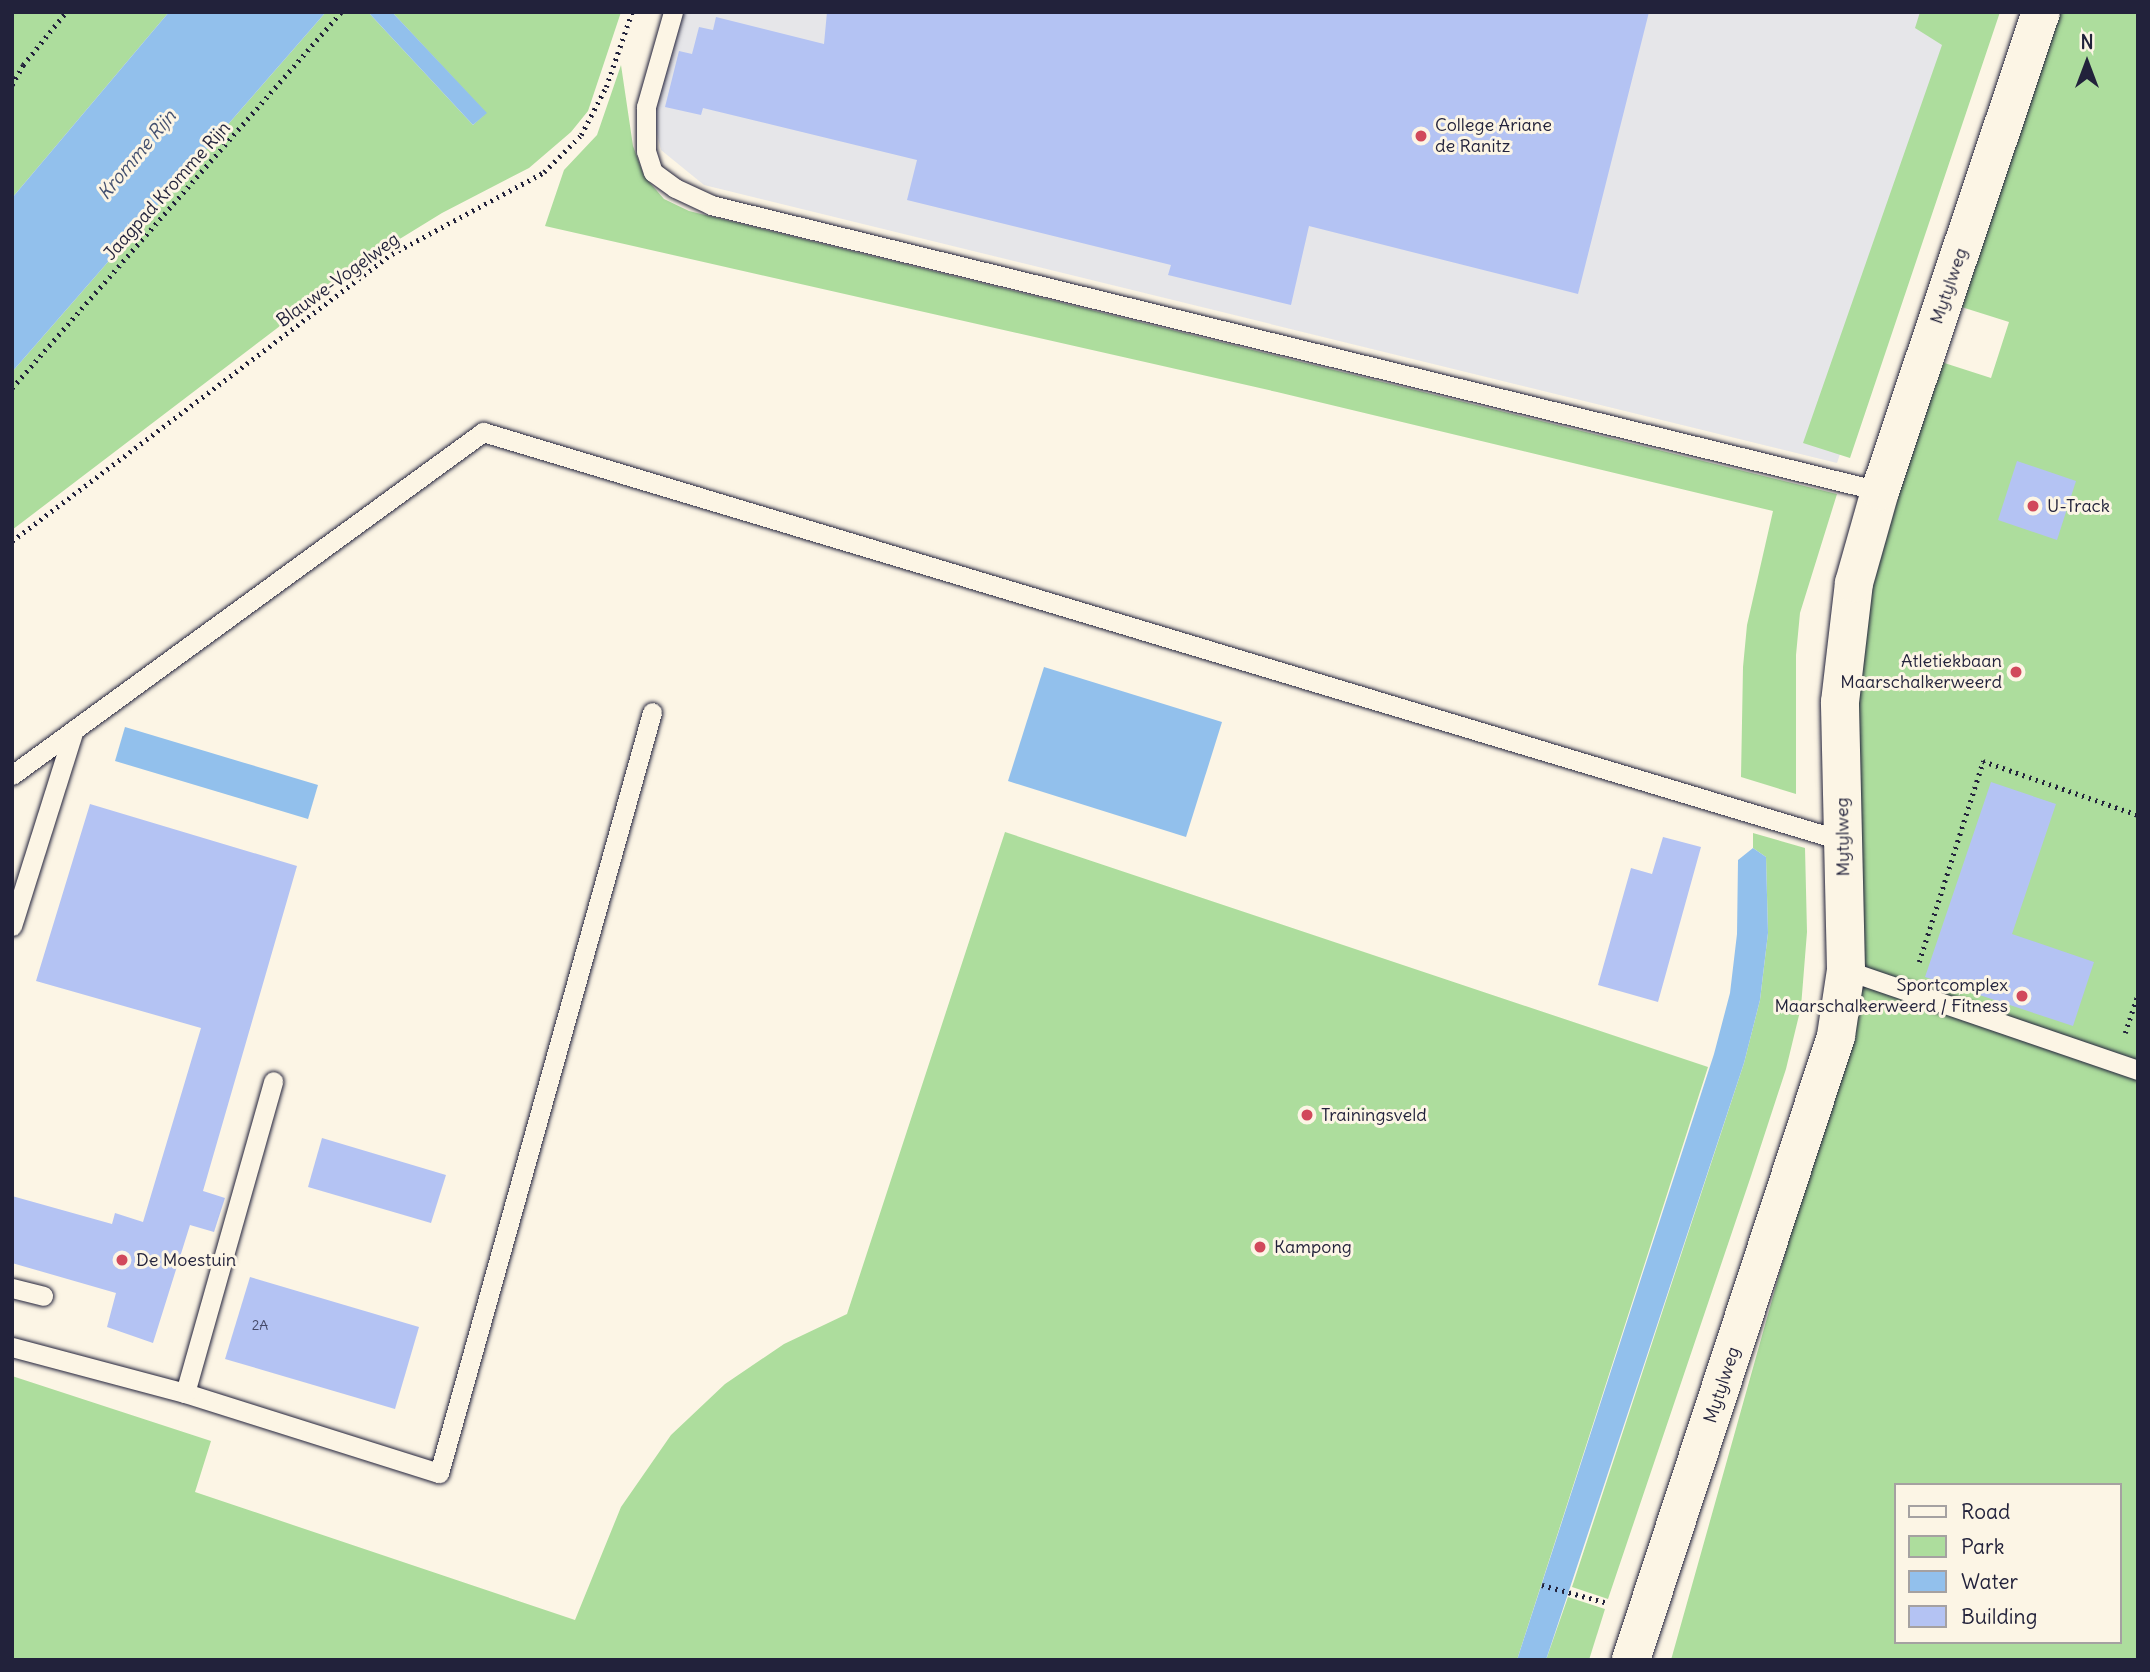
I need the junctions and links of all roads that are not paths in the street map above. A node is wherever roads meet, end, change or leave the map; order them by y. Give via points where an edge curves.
1 (673, 12) edge
2 (2041, 12) edge
3 (1880, 491) junction
4 (652, 712) dead end
5 (73, 733) junction
6 (12, 775) edge
7 (1844, 841) junction
8 (12, 926) edge
9 (1846, 970) junction
10 (2138, 1070) edge
11 (272, 1081) dead end
12 (12, 1288) edge
13 (43, 1296) dead end
14 (12, 1347) edge
15 (185, 1393) junction
16 (1632, 1660) edge

1 - 3 lane via 646,107 646,150 653,172 711,205
2 - 3 street, Mytylweg
3 - 7 street, Mytylweg via 1854,583 1842,667
4 - 15 lane via 439,1473
5 - 6 lane
5 - 7 lane via 483,432
5 - 8 lane
7 - 9 street, Mytylweg
9 - 10 lane
9 - 16 street, Mytylweg via 1836,1036
11 - 15 lane
12 - 13 lane
14 - 15 lane

